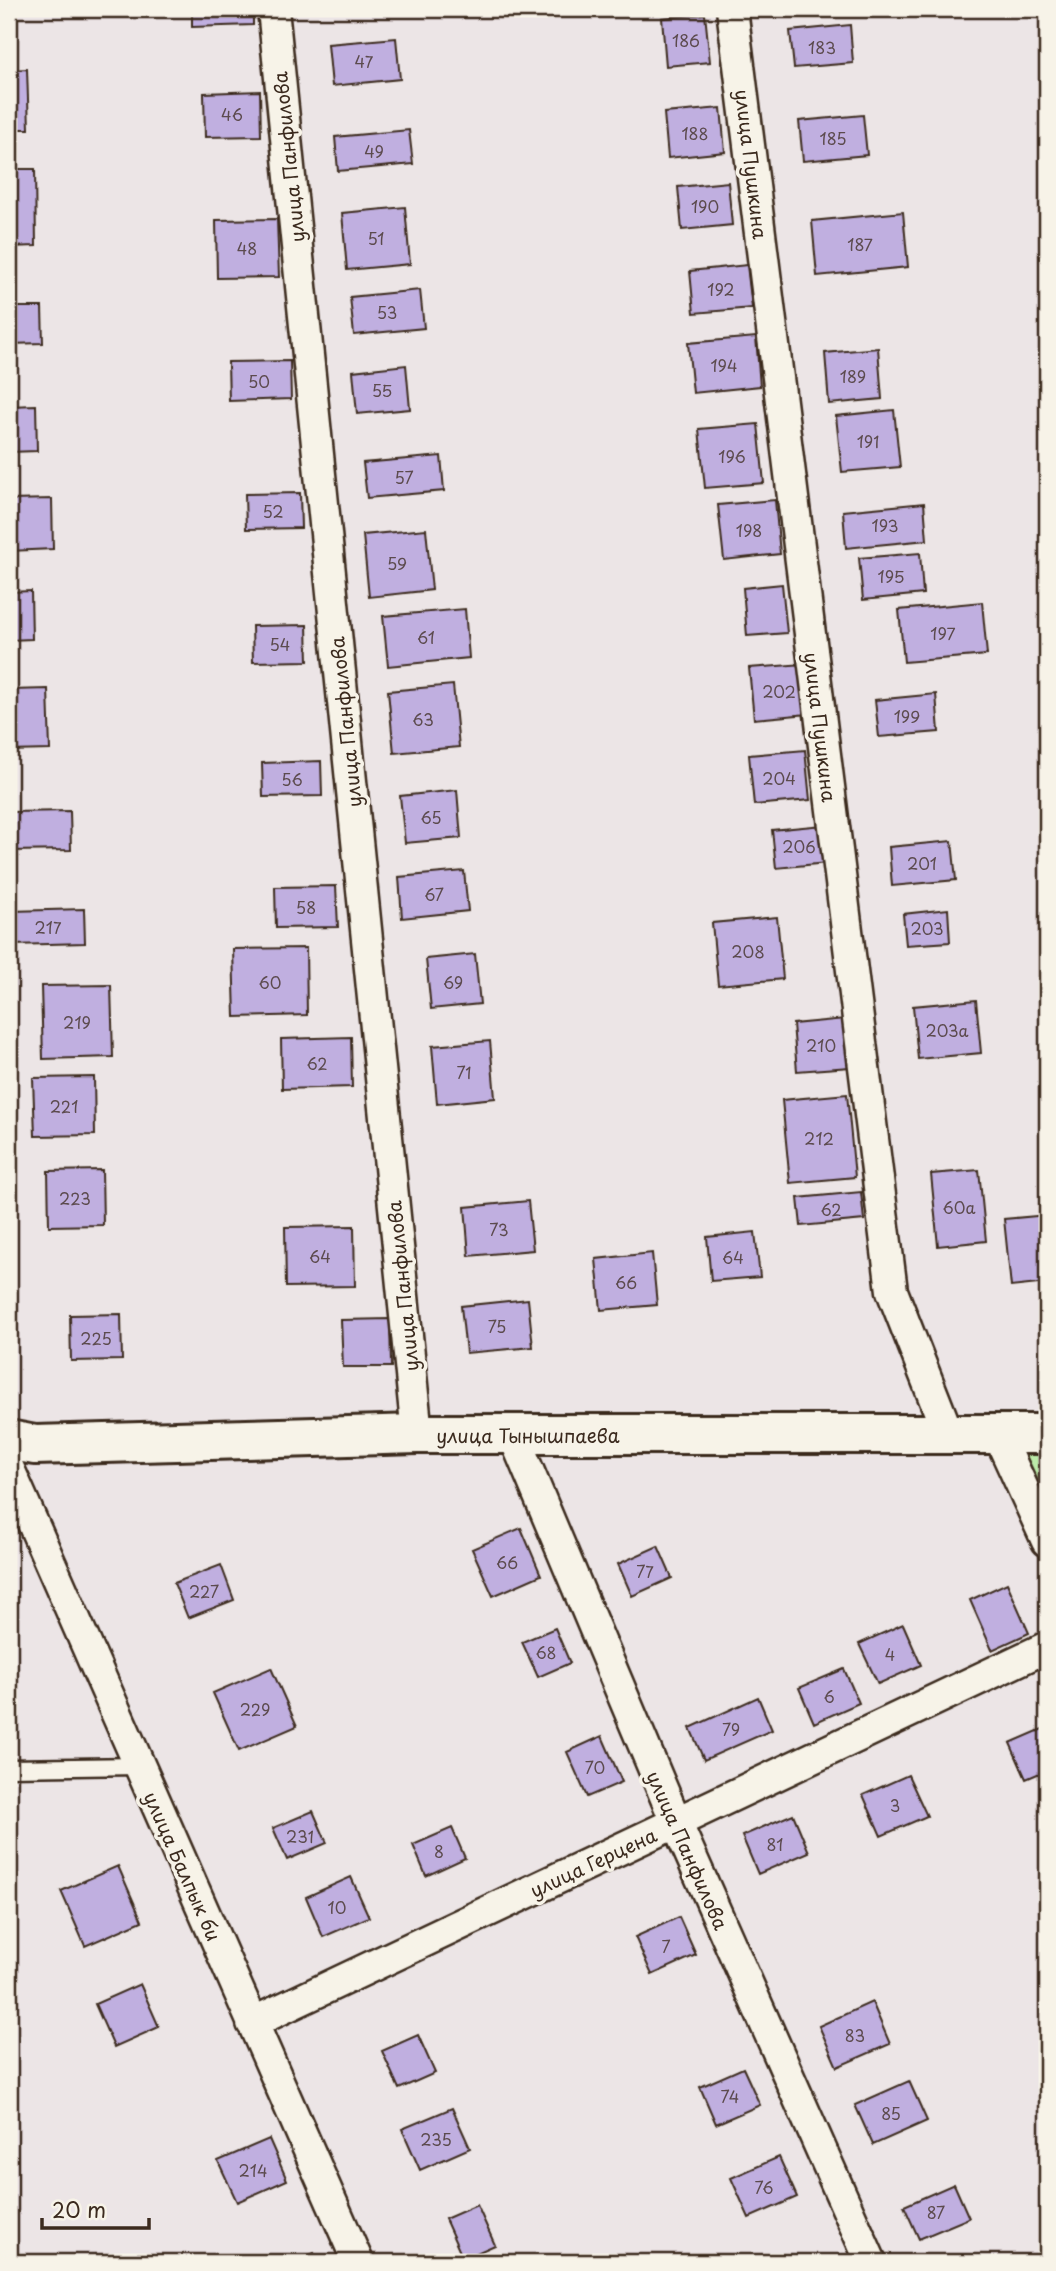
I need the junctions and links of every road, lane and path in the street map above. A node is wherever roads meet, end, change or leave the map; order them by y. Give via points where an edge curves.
1 (273, 9) edge
2 (732, 9) edge
3 (417, 1434) junction
4 (513, 1434) junction
5 (1047, 1434) edge
6 (949, 1436) junction
7 (999, 1436) junction
8 (9, 1440) edge
9 (9, 1469) edge
10 (1047, 1541) edge
11 (1047, 1647) edge
12 (139, 1766) junction
13 (9, 1768) edge
14 (676, 1822) junction
15 (252, 2023) junction
16 (358, 2262) edge
17 (870, 2262) edge

1 - 3 street, улица Панфилова
2 - 6 street, улица Пушкина via 891,1292
3 - 4 street, улица Тынышпаева
3 - 8 street, улица Тынышпаева via 35,1445
4 - 6 street, улица Тынышпаева
4 - 14 street, улица Панфилова
5 - 7 street, улица Тынышпаева
6 - 7 street, улица Тынышпаева
7 - 10 street
9 - 12 street, улица Балпык би
11 - 14 street, улица Герцена
12 - 13 lane
12 - 15 street, улица Балпык би
14 - 15 street, улица Герцена
14 - 17 street, улица Панфилова
15 - 16 street, улица Балпык би

